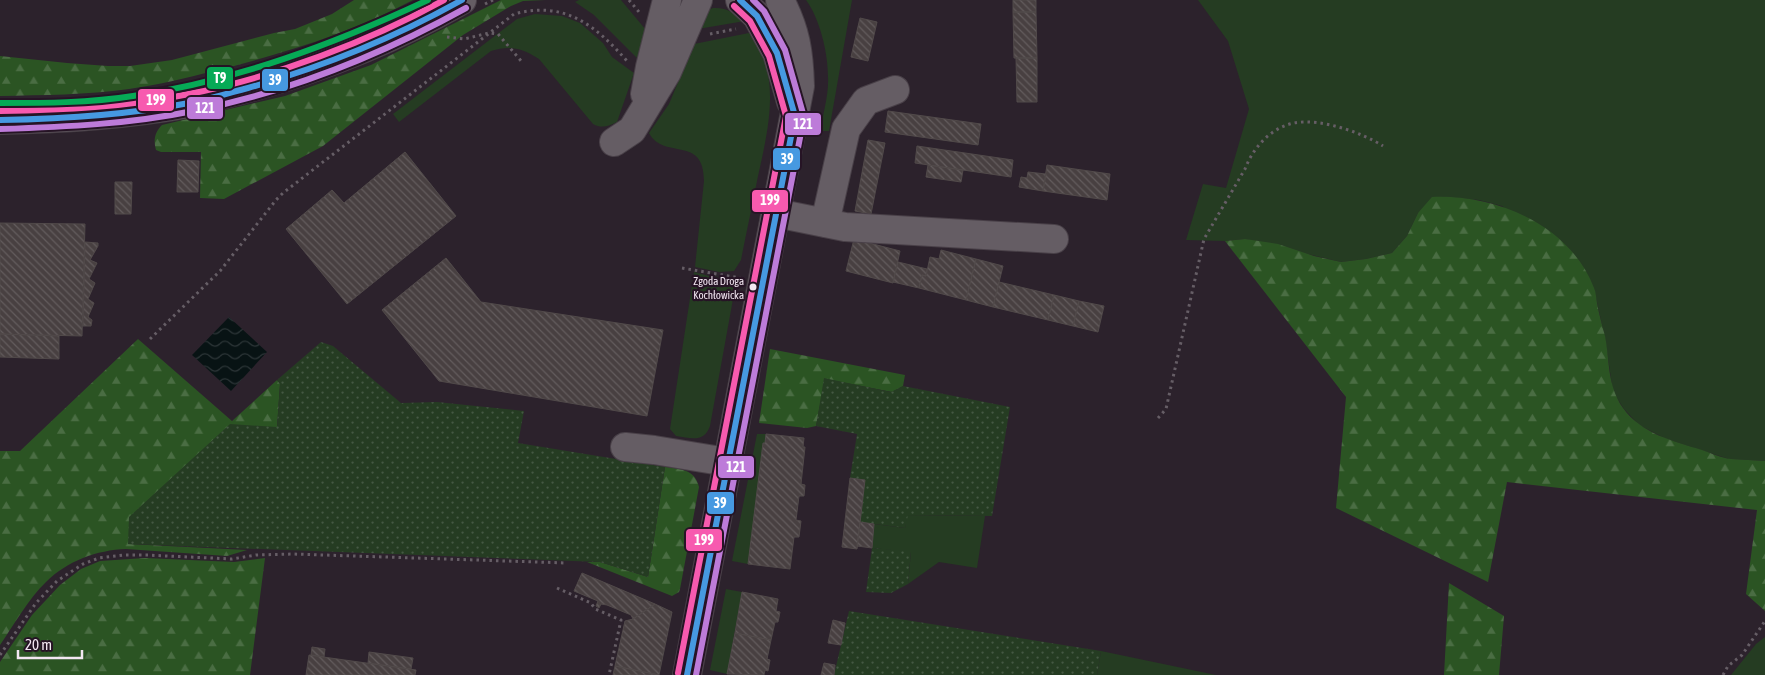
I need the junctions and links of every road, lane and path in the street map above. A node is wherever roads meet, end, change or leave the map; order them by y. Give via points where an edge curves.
1 (462, 0) edge
2 (629, 0) edge
3 (667, 0) edge
4 (698, 0) edge
5 (740, 0) edge
6 (780, 0) edge
7 (738, 29) dead end
8 (671, 31) junction
9 (489, 33) junction
10 (440, 34) dead end
11 (522, 62) dead end
12 (649, 74) junction
13 (895, 90) dead end
14 (642, 110) junction
15 (795, 116) junction
16 (0, 120) edge
17 (614, 142) dead end
18 (1383, 146) dead end
19 (776, 214) junction
20 (825, 223) junction
21 (1054, 239) dead end
22 (682, 268) dead end
23 (740, 278) dead end
24 (150, 339) dead end
25 (1158, 418) dead end
26 (625, 447) dead end
27 (727, 462) junction
28 (567, 563) dead end
29 (558, 588) dead end
30 (1765, 622) edge
31 (0, 655) edge
32 (609, 675) edge
33 (687, 675) edge
34 (1723, 675) edge

1 - 16 street via 432,18 364,49 280,80 215,97 146,111
2 - 8 path via 647,21
3 - 8 street
4 - 8 street
5 - 15 street via 757,16 776,53
6 - 15 street via 790,18 799,52 800,86
7 - 8 path via 693,38
8 - 12 street
8 - 14 street via 667,72
9 - 10 path via 464,39
9 - 11 path via 498,34
9 - 12 path via 514,14 534,8 567,11 602,32 629,62
9 - 24 path via 283,193 224,267
12 - 14 street
13 - 20 street via 866,102 846,129
14 - 17 street via 632,130
15 - 19 street
18 - 25 path via 1332,125 1310,123 1294,123 1273,132 1261,142 1204,239 1166,409
19 - 20 street
19 - 27 street
20 - 21 street via 845,227
22 - 23 path
26 - 27 street
27 - 33 street
28 - 31 path via 293,554 232,559 146,554 99,558 83,564 52,587 36,603
29 - 32 path via 621,620
30 - 34 path

